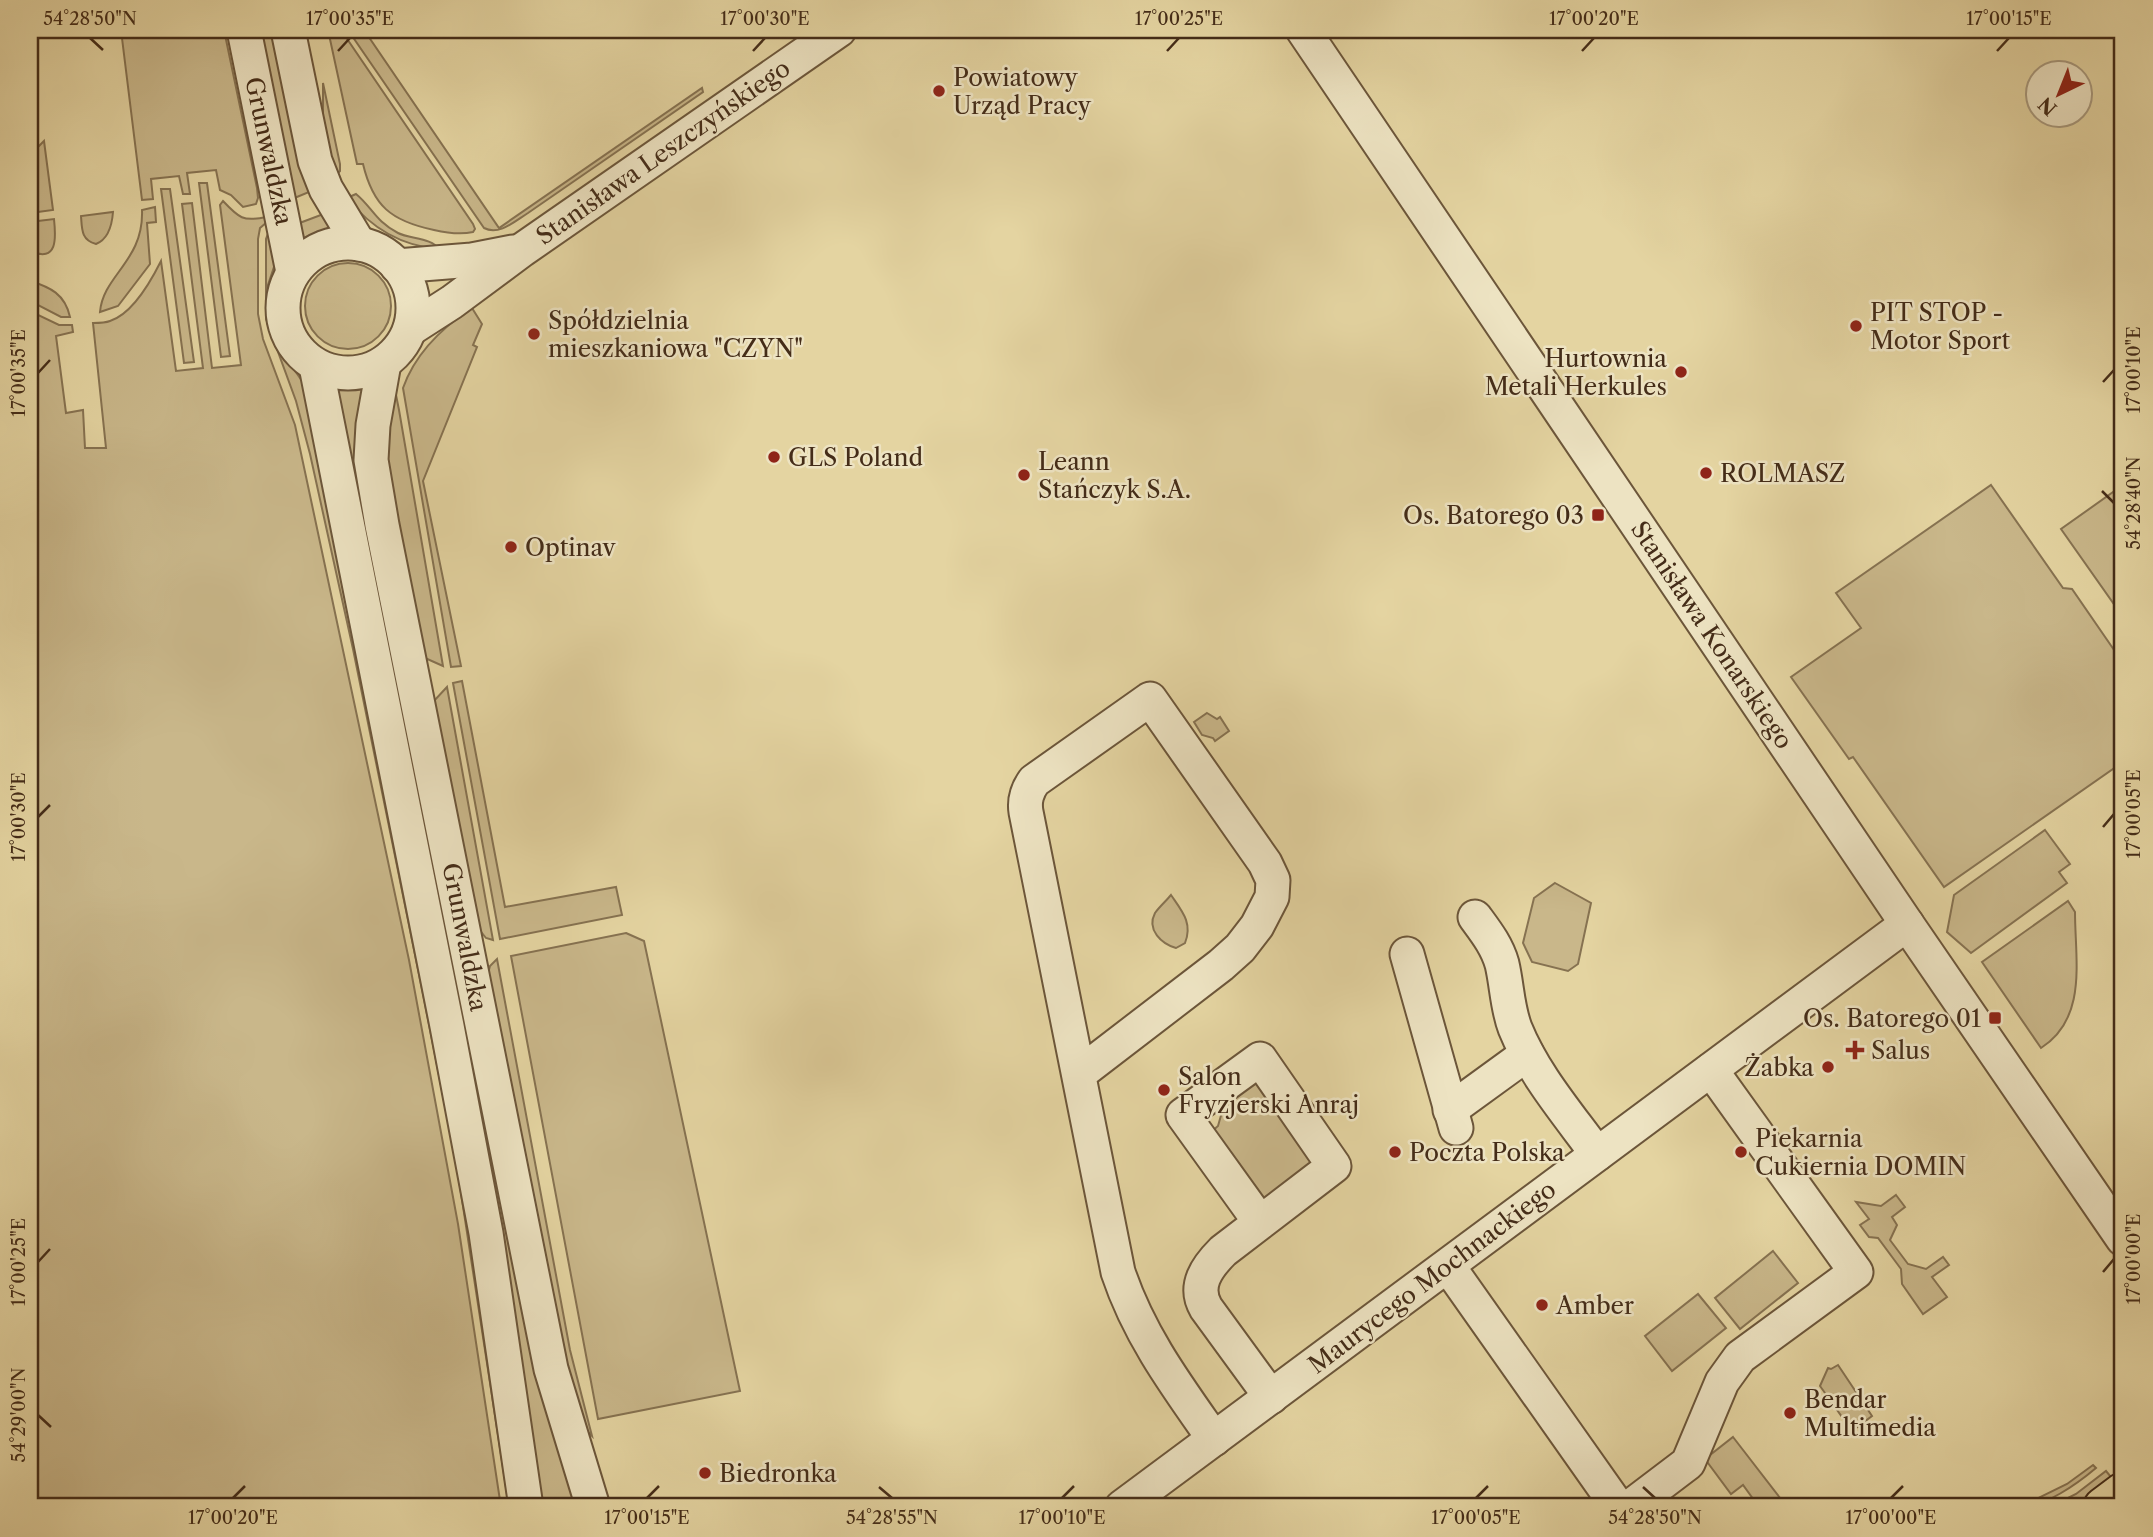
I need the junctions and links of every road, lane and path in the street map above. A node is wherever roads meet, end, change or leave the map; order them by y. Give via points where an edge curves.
1 (244, 30) edge
2 (288, 30) edge
3 (839, 30) edge
4 (1303, 30) edge
5 (359, 244) junction
6 (522, 250) junction
7 (397, 266) junction
8 (293, 272) junction
9 (410, 329) junction
10 (384, 363) junction
11 (316, 366) junction
12 (1475, 918) dead end
13 (1907, 925) junction
14 (1407, 954) dead end
15 (1528, 1054) junction
16 (1711, 1070) junction
17 (1079, 1074) junction
18 (1597, 1154) junction
19 (1260, 1223) junction
20 (2123, 1239) edge
21 (1448, 1266) junction
22 (1271, 1397) junction
23 (1214, 1439) junction
24 (2123, 1492) edge
25 (1135, 1503) edge
26 (526, 1507) edge
27 (593, 1507) edge
28 (1618, 1507) edge
29 (1630, 1507) edge
30 (2103, 1507) edge

1 - 8 street, Grunwaldzka
2 - 5 street, Grunwaldzka via 316,161 326,189
3 - 6 street, Stanisława Leszczyńskiego
4 - 13 street, Stanisława Konarskiego
5 - 7 street via 380,252
5 - 8 street via 334,244 311,254
6 - 7 street, Stanisława Leszczyńskiego via 464,261
6 - 9 street, Stanisława Leszczyńskiego
7 - 9 street via 411,296
8 - 11 street via 283,297 284,324 295,348
9 - 10 street via 400,348
10 - 11 street via 362,372 338,373
10 - 27 street, Grunwaldzka via 371,460 382,525 551,1369
11 - 26 street, Grunwaldzka via 486,1233
12 - 15 street via 1499,956 1512,1020
13 - 16 street, Maurycego Mochnackiego
13 - 20 street, Stanisława Konarskiego
14 - 15 street via 1453,1119
15 - 18 street
16 - 18 street, Maurycego Mochnackiego
16 - 29 street via 1856,1272 1740,1357 1722,1382 1688,1463
17 - 17 street via 1026,798 1041,776 1150,699 1265,863 1274,888 1263,917 1235,953
17 - 23 street via 1127,1298 1158,1359
18 - 21 street, Maurycego Mochnackiego
19 - 19 street via 1334,1166 1260,1059 1184,1115
19 - 22 street via 1214,1260 1201,1293 1206,1308
21 - 22 street, Maurycego Mochnackiego
21 - 28 street
22 - 23 street, Maurycego Mochnackiego
23 - 25 street, Maurycego Mochnackiego
24 - 30 main road

